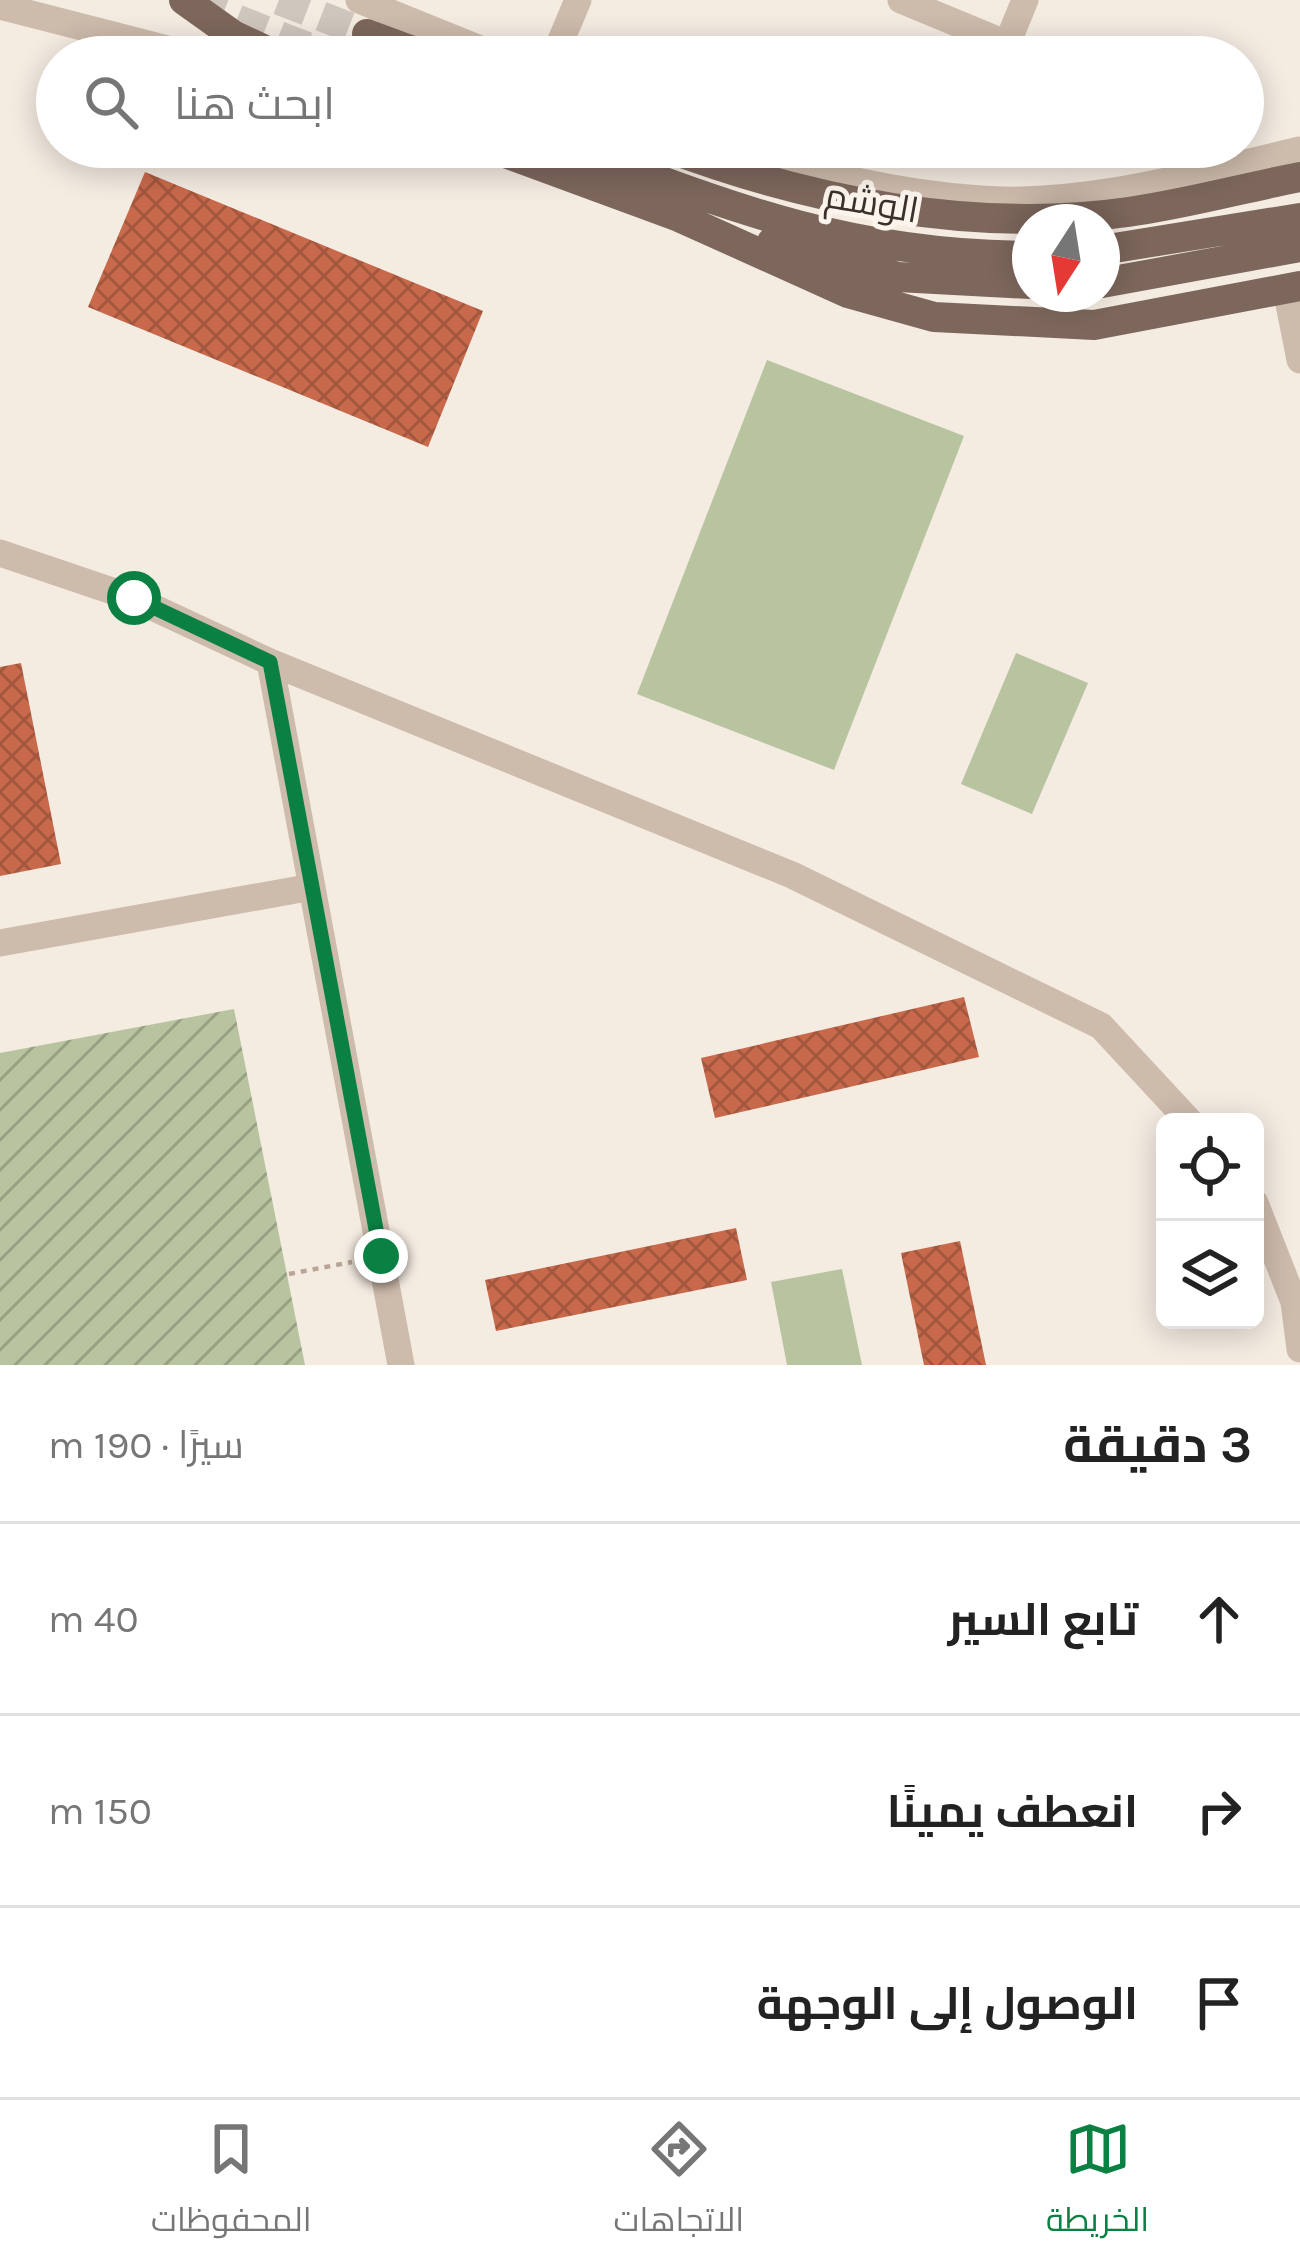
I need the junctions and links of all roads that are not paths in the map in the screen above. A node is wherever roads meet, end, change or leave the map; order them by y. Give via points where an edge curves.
1 (184, 0) edge
2 (211, 0) edge
3 (358, 0) tunnel mouth
4 (578, 0) edge
5 (901, 0) edge
6 (1025, 0) edge
7 (0, 6) edge
8 (367, 34) tunnel mouth
9 (233, 35) joint
10 (117, 36) edge
11 (372, 36) edge
12 (448, 36) edge
13 (563, 36) edge
14 (988, 36) edge
15 (1010, 36) edge
16 (1300, 150) edge
17 (1264, 158) edge
18 (546, 168) edge
19 (628, 168) edge
20 (729, 168) edge
21 (821, 168) edge
22 (1222, 168) edge
23 (1300, 177) edge
24 (679, 217) junction
25 (1300, 218) edge
26 (1120, 247) edge
27 (1300, 247) edge
28 (1012, 256) edge
29 (1120, 280) edge
30 (1012, 283) edge
31 (1293, 287) edge
32 (1300, 360) edge
33 (0, 554) edge
34 (270, 662) junction
35 (312, 887) junction
36 (0, 943) edge
37 (1182, 1113) edge
38 (1262, 1221) edge
39 (1300, 1349) edge
40 (401, 1365) edge

1 - 9 main road
2 - 9 street
3 - 12 street
4 - 13 street
5 - 14 street
6 - 15 street
7 - 10 street
8 - 11 main road
16 - 17 street
18 - 24 main road
19 - 28 main road, الوشم via 861,244
20 - 23 main road, الوشم via 794,190 956,214 1127,213
21 - 22 street via 983,200
24 - 30 main road via 898,277
24 - 31 main road via 848,293 934,317 1094,325
25 - 26 main road
27 - 29 main road
31 - 32 street
33 - 34 street via 134,598
34 - 35 street
34 - 37 street via 792,875 1081,1016 1101,1026
35 - 36 street
35 - 40 street
38 - 39 street via 1294,1302

